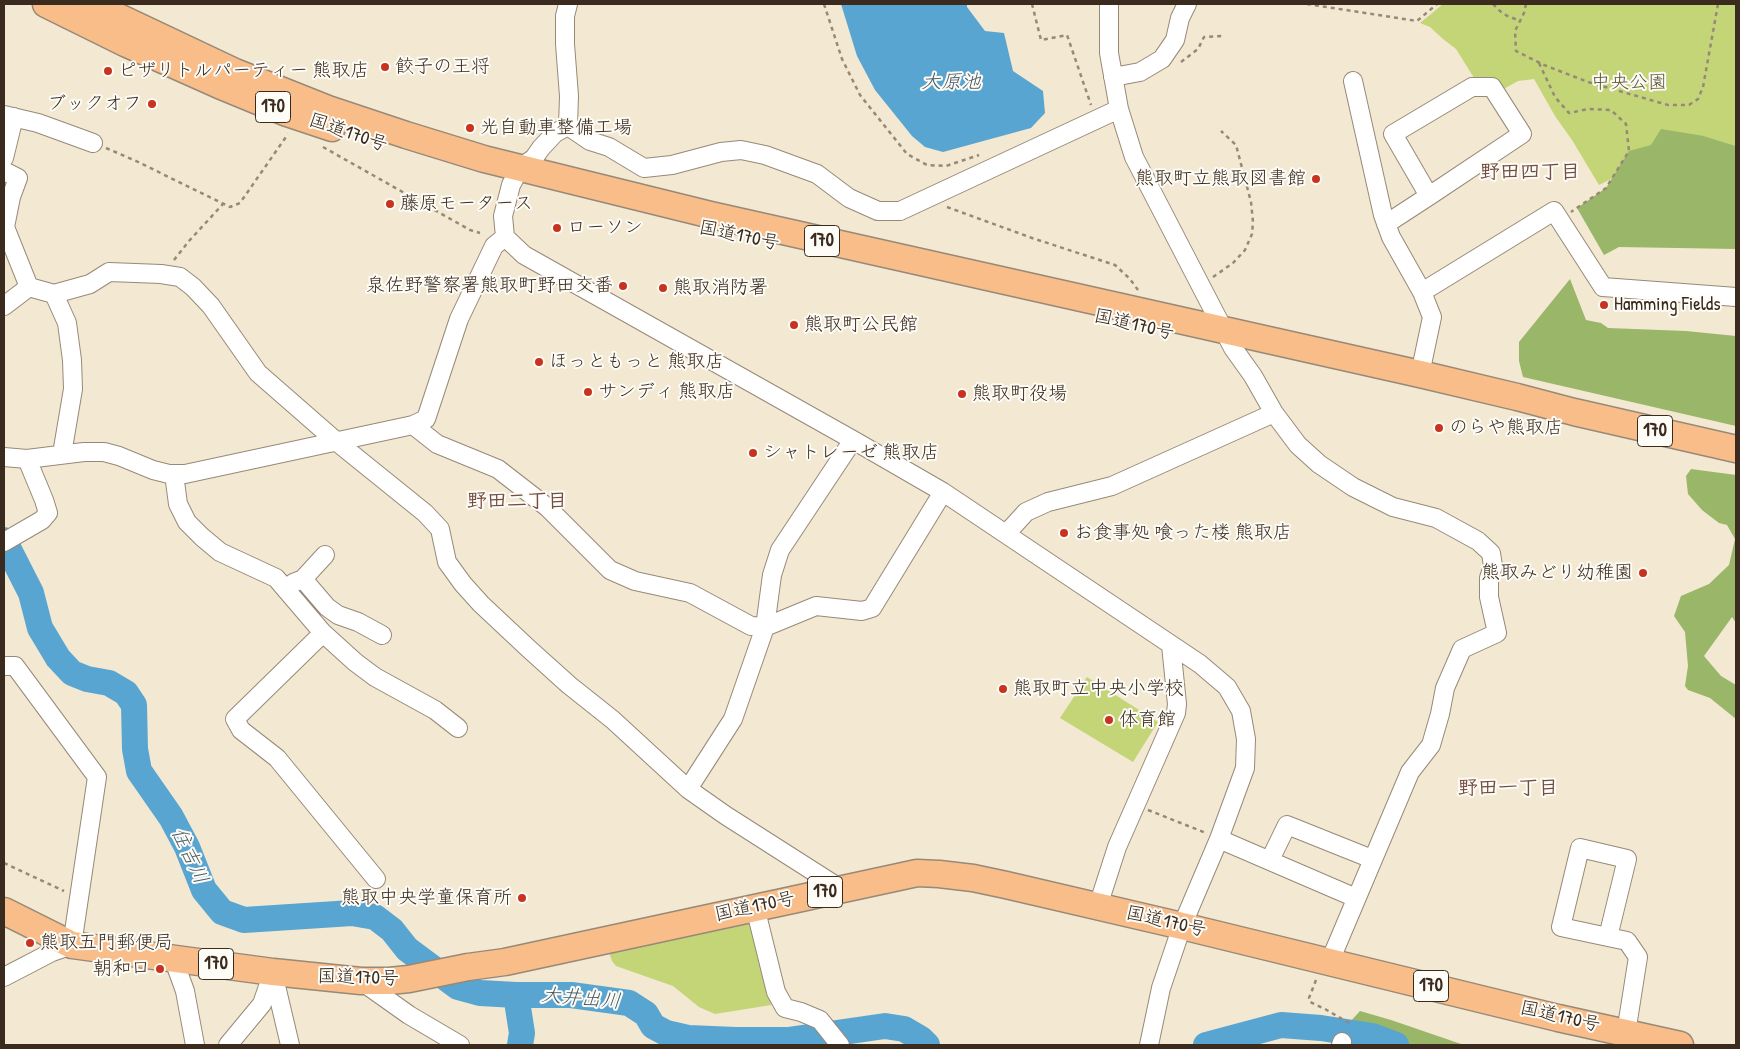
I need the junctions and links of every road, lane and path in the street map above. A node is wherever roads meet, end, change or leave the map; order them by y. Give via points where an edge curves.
1 (46, 4) edge
2 (91, 4) edge
3 (568, 4) edge
4 (824, 4) edge
5 (1032, 4) edge
6 (1109, 4) edge
7 (1187, 4) edge
8 (1307, 4) edge
9 (1437, 4) edge
10 (1493, 4) edge
11 (1526, 4) edge
12 (1718, 4) edge
13 (1520, 21) junction
14 (1222, 36) dead end
15 (1179, 63) dead end
16 (1539, 63) junction
17 (1113, 77) junction
18 (1353, 81) dead end
19 (1091, 107) dead end
20 (1119, 109) junction
21 (9, 116) edge
22 (568, 126) junction
23 (292, 128) dead end
24 (1221, 131) dead end
25 (93, 143) joint
26 (321, 146) dead end
27 (983, 154) dead end
28 (4, 158) edge
29 (4, 172) edge
30 (515, 176) junction
31 (1429, 196) junction
32 (927, 199) junction
33 (223, 204) junction
34 (1559, 219) junction
35 (1386, 224) junction
36 (4, 227) edge
37 (480, 233) dead end
38 (505, 237) junction
39 (180, 277) junction
40 (1199, 284) junction
41 (29, 287) junction
42 (1422, 292) junction
43 (54, 294) junction
44 (1736, 297) edge
45 (4, 306) edge
46 (1141, 312) junction
47 (1228, 339) junction
48 (1420, 374) junction
49 (1274, 412) junction
50 (1574, 412) junction
51 (413, 425) junction
52 (853, 440) junction
53 (337, 442) junction
54 (1736, 449) edge
55 (62, 454) junction
56 (4, 458) edge
57 (27, 459) junction
58 (180, 474) junction
59 (943, 492) junction
60 (1006, 534) junction
61 (9, 539) edge
62 (325, 555) dead end
63 (303, 579) junction
64 (284, 587) junction
65 (765, 627) junction
66 (323, 633) junction
67 (382, 635) dead end
68 (1171, 645) junction
69 (4, 666) edge
70 (458, 728) dead end
71 (688, 790) junction
72 (1135, 805) junction
73 (1219, 839) junction
74 (1372, 859) junction
75 (1270, 860) junction
76 (4, 863) edge
77 (376, 879) dead end
78 (841, 889) junction
79 (79, 898) junction
80 (1356, 898) junction
81 (1098, 906) junction
82 (756, 907) junction
83 (4, 911) edge
84 (1182, 926) junction
85 (1608, 937) junction
86 (72, 945) junction
87 (173, 958) junction
88 (1327, 961) junction
89 (273, 972) junction
90 (4, 977) edge
91 (361, 981) junction
92 (1349, 1023) dead end
93 (1626, 1033) junction
94 (839, 1044) edge
95 (195, 1045) edge
96 (228, 1045) edge
97 (290, 1045) edge
98 (460, 1045) edge
99 (1149, 1045) edge
100 (1680, 1045) edge

1 - 30 highway, 国道170号 / 170 via 135,48 287,113 429,160
2 - 30 highway, 国道170号 / 170 via 235,72
3 - 22 street via 564,44
4 - 27 path via 842,59 860,95 907,154 927,165 946,166
5 - 19 path via 1041,40 1067,35
6 - 17 street via 1109,53
7 - 17 street via 1174,40 1162,59 1140,72
8 - 9 path via 1417,21
10 - 13 path via 1503,14
11 - 13 path
12 - 16 path via 1703,87 1698,99 1689,105 1668,105 1588,82
13 - 16 path via 1516,31 1516,51
14 - 15 path via 1204,37 1198,50
16 - 34 path via 1555,97 1569,113 1588,109 1611,110 1626,124 1629,151 1606,188
17 - 20 street
18 - 35 street
20 - 32 street
20 - 40 street via 1134,157
21 - 25 street
21 - 28 street
22 - 30 street via 556,133
22 - 32 street via 644,168 741,150 817,174 849,198 878,211 900,211
23 - 33 path via 240,203 230,207
24 - 40 path via 1236,145 1251,202 1252,234 1245,250 1233,263
25 - 33 path
26 - 37 path
29 - 36 street via 18,178
30 - 38 street via 503,216
30 - 46 highway, 国道170号 / 170 via 613,190
30 - 47 highway, 国道170号 / 170 via 554,192 672,222
31 - 31 street via 1522,134 1492,87 1472,87 1393,134
31 - 35 street
32 - 46 path via 1115,265 1142,295
33 - 39 path via 172,263
34 - 42 street via 1554,211
34 - 44 street via 1603,287
35 - 42 street
36 - 41 street
38 - 51 street via 494,246 459,319 426,419
38 - 52 street via 524,254
39 - 43 street via 109,272 90,284
39 - 53 street via 211,306 258,373
40 - 47 street
41 - 43 street
41 - 45 street
42 - 48 street via 1432,317
43 - 55 street via 67,323 72,360 73,389
46 - 47 highway, 国道170号 / 170
47 - 48 highway, 国道170号 / 170
47 - 49 street
47 - 50 highway, 国道170号 / 170 via 1509,405
48 - 50 highway, 国道170号 / 170
49 - 60 street via 1112,486 1048,502 1026,512
49 - 74 street via 1298,446 1353,488 1393,507 1436,518 1478,541 1491,553 1489,597 1497,633 1462,649 1445,688 1431,745 1410,772
50 - 54 highway, 国道170号 / 170
51 - 53 street
51 - 65 street via 437,444 498,469 546,507 610,570 635,581 690,593 751,626
52 - 59 street
52 - 65 street via 780,550 772,575
53 - 58 street
53 - 71 street via 425,513 440,529 447,562 481,604
55 - 57 street
55 - 58 street via 104,452 153,470
56 - 57 street
57 - 61 street via 48,513
58 - 64 street via 178,504 187,522 220,552 276,578
59 - 60 street
59 - 65 street via 872,608 862,611 816,606
60 - 68 street
62 - 63 street
63 - 64 street
63 - 67 street via 338,615
64 - 66 street
65 - 71 street via 733,718
66 - 70 street via 375,677 435,710
66 - 77 street via 235,718 241,730 277,758
68 - 72 street via 1176,713
68 - 73 street via 1227,687 1241,711 1246,739 1245,768
69 - 79 street via 15,666 97,777
71 - 78 street
72 - 73 path
72 - 81 street
73 - 75 street
73 - 84 street
74 - 75 street via 1287,825
74 - 80 street
75 - 80 street
76 - 79 path
78 - 81 highway, 国道170号 / 170 via 917,873 936,874 973,878
78 - 82 highway, 国道170号 / 170
79 - 86 street
80 - 88 street
81 - 84 highway, 国道170号 / 170
82 - 91 highway, 国道170号 / 170 via 410,980
82 - 94 street via 776,992 785,1008 820,1020
83 - 86 highway, 国道170号 / 170
84 - 88 highway, 国道170号 / 170
84 - 99 street via 1161,988
85 - 85 street via 1561,927 1580,848 1627,859
85 - 93 street via 1627,940 1638,957
86 - 87 highway, 国道170号 / 170
86 - 90 street
87 - 89 highway, 国道170号 / 170
87 - 95 street via 185,991
88 - 92 path via 1310,1002
88 - 93 highway, 国道170号 / 170
89 - 91 highway, 国道170号 / 170
89 - 96 street via 262,1004
89 - 97 street
91 - 98 street
93 - 100 highway, 国道170号 / 170

